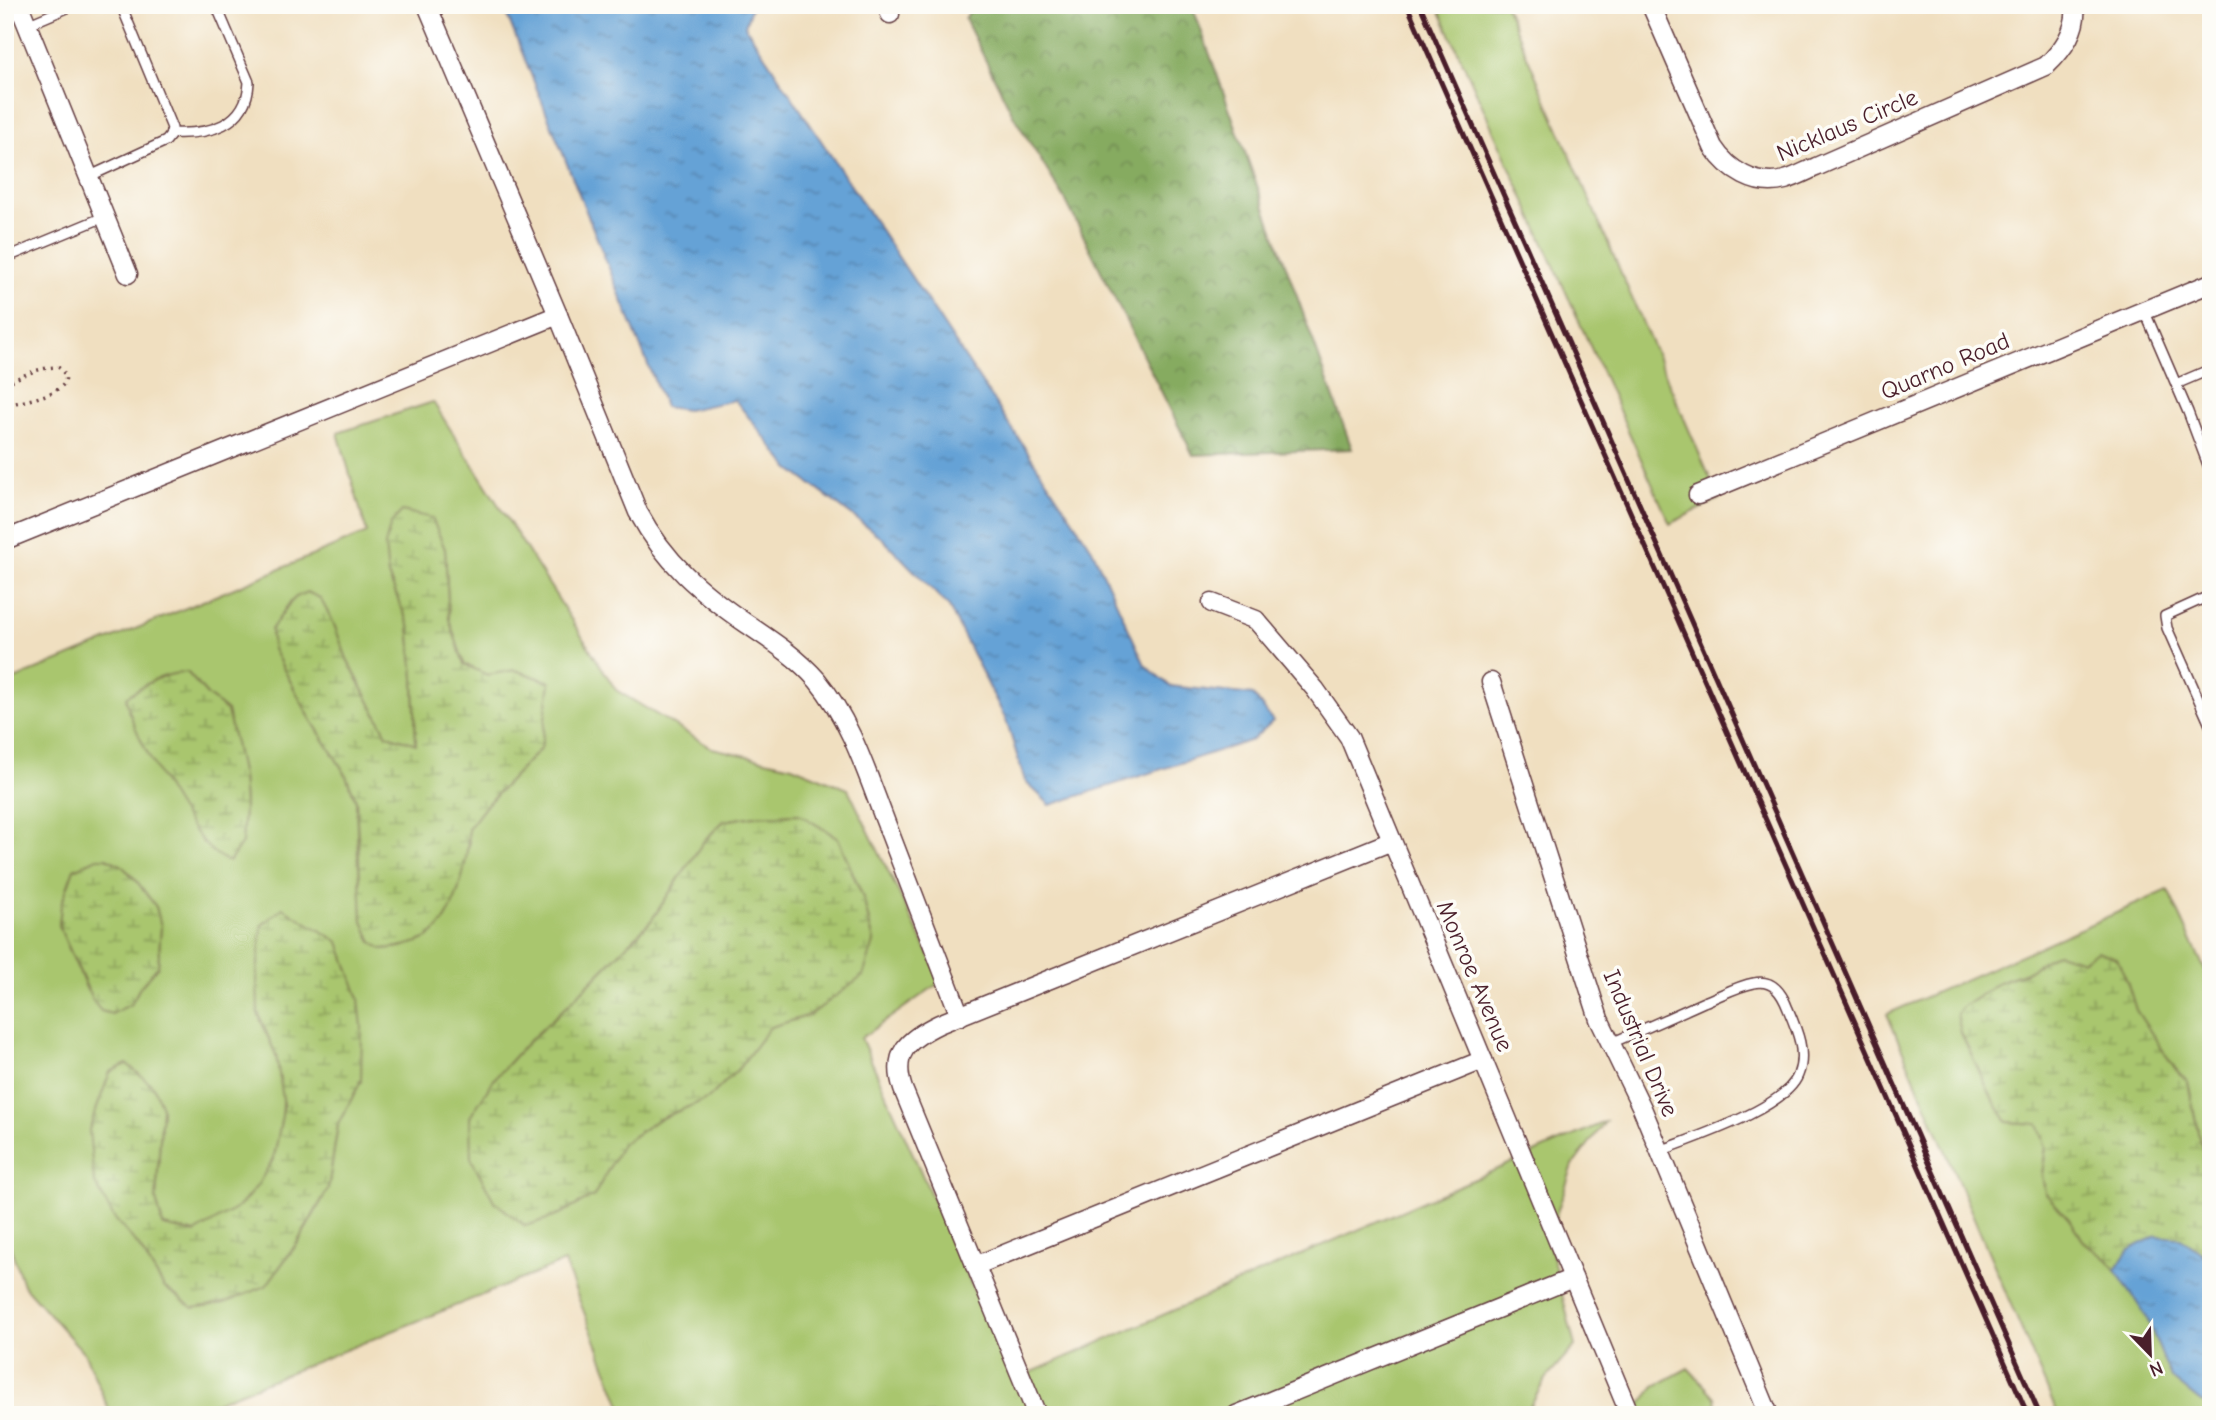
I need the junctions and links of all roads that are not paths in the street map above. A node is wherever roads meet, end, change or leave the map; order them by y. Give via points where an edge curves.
1 (19, 5) edge
2 (74, 5) edge
3 (121, 5) edge
4 (216, 5) edge
5 (427, 5) edge
6 (1651, 5) edge
7 (2075, 5) edge
8 (27, 26) junction
9 (171, 133) junction
10 (88, 177) junction
11 (104, 217) junction
12 (5, 258) edge
13 (128, 274) dead end
14 (2211, 283) edge
15 (2144, 310) junction
16 (558, 315) junction
17 (2211, 369) edge
18 (2176, 384) junction
19 (2211, 473) edge
20 (1698, 495) dead end
21 (5, 540) edge
22 (2211, 595) edge
23 (1212, 603) dead end
24 (1491, 682) dead end
25 (2211, 727) edge
26 (1392, 841) junction
27 (960, 1016) junction
28 (1611, 1043) junction
29 (1483, 1060) junction
30 (1660, 1152) junction
31 (975, 1266) junction
32 (1573, 1278) junction
33 (1037, 1415) edge
34 (1236, 1415) edge
35 (1630, 1415) edge
36 (1769, 1415) edge

1 - 8 street
2 - 8 lane
3 - 9 lane
4 - 9 lane via 249,82 245,106 211,130
5 - 16 street
6 - 7 street, Nicklaus Circle via 1697,115 1721,159 1742,175 1772,182 2046,66 2068,40 2075,23
8 - 10 street
9 - 10 lane via 166,141
10 - 11 street
11 - 12 lane
11 - 13 street
14 - 15 street, Quarno Road
15 - 18 lane
15 - 20 street, Quarno Road
16 - 21 street
16 - 27 street via 652,537 692,583 801,664 834,704 867,775
17 - 18 lane
18 - 19 lane
22 - 25 lane via 2165,616
23 - 26 street, Monroe Avenue via 1256,620 1315,689 1349,737
24 - 28 street, Industrial Drive via 1599,1019
26 - 27 street
26 - 29 street, Monroe Avenue
27 - 31 street via 913,1039 898,1060 898,1074
28 - 30 street, Industrial Drive
28 - 30 lane via 1755,982 1781,992 1802,1056 1798,1076 1788,1091 1754,1112
29 - 31 street
29 - 32 street, Monroe Avenue
30 - 36 street, Industrial Drive
31 - 33 street
32 - 34 street
32 - 35 street, Monroe Avenue

